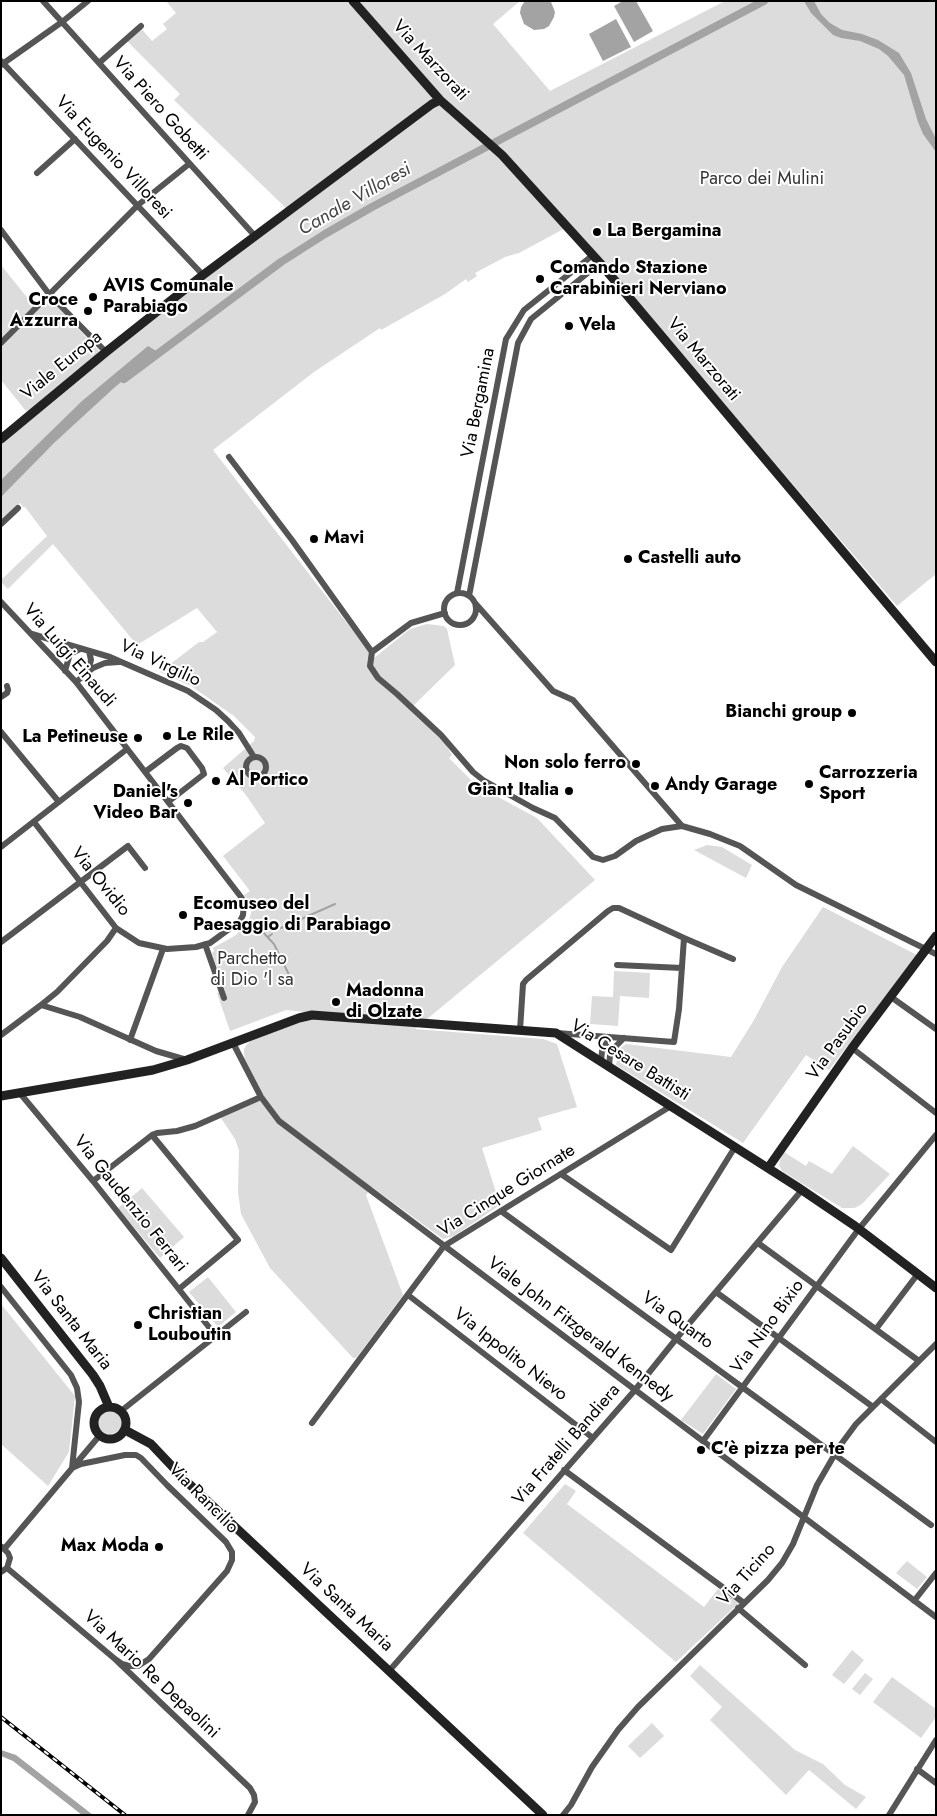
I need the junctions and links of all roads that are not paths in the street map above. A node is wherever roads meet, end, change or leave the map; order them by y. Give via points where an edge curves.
1 (43, 1) edge
2 (88, 1) edge
3 (353, 1) edge
4 (62, 22) junction
5 (141, 26) dead end
6 (2, 63) edge
7 (99, 63) junction
8 (440, 100) junction
9 (75, 139) junction
10 (189, 164) junction
11 (36, 173) dead end
12 (138, 205) junction
13 (1, 230) edge
14 (255, 236) junction
15 (593, 255) junction
16 (600, 263) junction
17 (203, 275) junction
18 (49, 294) junction
19 (1, 343) edge
20 (106, 352) junction
21 (1, 439) edge
22 (228, 456) dead end
23 (18, 508) dead end
24 (1, 524) edge
25 (457, 593) junction
26 (469, 596) junction
27 (1, 602) edge
28 (475, 603) junction
29 (445, 613) junction
30 (30, 634) junction
31 (82, 648) junction
32 (89, 650) junction
33 (372, 652) junction
34 (125, 662) junction
35 (936, 662) edge
36 (65, 670) junction
37 (88, 671) junction
38 (76, 682) junction
39 (7, 686) dead end
40 (1, 697) edge
41 (1, 732) edge
42 (127, 749) junction
43 (254, 757) dead end
44 (145, 772) junction
45 (59, 802) junction
46 (168, 802) junction
47 (34, 822) junction
48 (682, 826) junction
49 (1, 847) edge
50 (145, 868) dead end
51 (80, 882) junction
52 (241, 897) joint
53 (116, 928) junction
54 (936, 936) edge
55 (684, 938) junction
56 (1, 942) edge
57 (205, 944) junction
58 (926, 948) junction
59 (164, 949) junction
60 (936, 954) edge
61 (733, 959) dead end
62 (617, 965) dead end
63 (682, 968) junction
64 (891, 997) junction
65 (224, 998) dead end
66 (42, 1005) junction
67 (936, 1029) edge
68 (520, 1030) junction
69 (3, 1031) edge
70 (556, 1033) junction
71 (610, 1037) junction
72 (624, 1038) junction
73 (130, 1040) junction
74 (233, 1043) junction
75 (852, 1048) junction
76 (187, 1060) junction
77 (601, 1062) junction
78 (609, 1067) junction
79 (19, 1092) junction
80 (1, 1096) edge
81 (261, 1097) junction
82 (671, 1106) junction
83 (936, 1113) edge
84 (152, 1135) junction
85 (936, 1135) edge
86 (735, 1147) junction
87 (768, 1168) junction
88 (561, 1174) junction
89 (93, 1181) junction
90 (802, 1190) junction
91 (501, 1211) junction
92 (858, 1230) junction
93 (758, 1243) junction
94 (444, 1246) junction
95 (1, 1258) edge
96 (918, 1275) junction
97 (817, 1286) junction
98 (1, 1287) edge
99 (936, 1288) edge
100 (178, 1289) junction
101 (716, 1292) junction
102 (408, 1295) junction
103 (246, 1312) dead end
104 (876, 1329) junction
105 (216, 1336) junction
106 (778, 1338) junction
107 (676, 1339) junction
108 (936, 1344) edge
109 (919, 1361) junction
110 (742, 1387) junction
111 (636, 1390) junction
112 (881, 1398) junction
113 (109, 1407) junction
114 (873, 1407) junction
115 (120, 1410) junction
116 (312, 1423) dead end
117 (125, 1430) junction
118 (100, 1435) junction
119 (593, 1438) junction
120 (702, 1441) junction
121 (936, 1442) edge
122 (835, 1454) junction
123 (72, 1468) junction
124 (564, 1470) junction
125 (803, 1517) junction
126 (931, 1525) dead end
127 (3, 1547) edge
128 (4, 1570) edge
129 (936, 1573) edge
130 (914, 1601) junction
131 (744, 1603) junction
132 (738, 1608) junction
133 (936, 1617) edge
134 (115, 1659) junction
135 (805, 1665) dead end
136 (389, 1671) junction
137 (936, 1740) edge
138 (917, 1769) junction
139 (936, 1783) edge
140 (248, 1815) edge
141 (543, 1815) edge
142 (563, 1815) edge
143 (889, 1815) edge

1 - 4 street, Via Piero Gobetti
2 - 4 street
3 - 8 street, Via Marzorati
4 - 6 street
4 - 7 street, Via Piero Gobetti
5 - 7 street
6 - 9 street, Via Eugenio Villoresi
7 - 10 street, Via Piero Gobetti
8 - 14 street, Viale Europa
8 - 15 street, Via Marzorati via 502,155
9 - 11 street
9 - 12 street, Via Eugenio Villoresi
10 - 12 street
10 - 14 street, Via Piero Gobetti
12 - 17 street, Via Eugenio Villoresi
12 - 18 street
13 - 18 street
14 - 17 street, Viale Europa
15 - 16 street, Via Marzorati
15 - 25 street, Via Bergamina via 524,310 506,339
16 - 26 street, Via Bergamina via 531,319 518,343
16 - 35 street, Via Marzorati
17 - 20 street, Viale Europa
18 - 19 street
18 - 20 street
20 - 21 street, Viale Europa
22 - 33 street
23 - 24 street
25 - 26 street
25 - 29 street via 446,601
26 - 28 street
27 - 30 street, Via Luigi Einaudi
28 - 29 street via 475,614 465,624 450,621
28 - 48 street via 553,691 573,700
29 - 33 street via 411,623
30 - 31 street, Via Virgilio
30 - 36 street, Via Luigi Einaudi
31 - 32 street, Via Virgilio
31 - 36 street via 70,654
32 - 34 street, Via Virgilio
32 - 37 street via 92,660
33 - 48 street via 370,666 378,678 441,735 473,772 555,818 593,857 603,860 615,856 662,829
34 - 37 street via 105,663
34 - 43 street, Via Virgilio via 188,691 211,706 239,733
36 - 38 street, Via Luigi Einaudi
37 - 38 street
38 - 42 street, Via Luigi Einaudi
39 - 40 street via 7,693
41 - 45 street
42 - 44 street, Via Luigi Einaudi
42 - 45 street
44 - 46 street, Via Luigi Einaudi
44 - 46 street via 177,748 187,748 204,774
45 - 47 street
46 - 52 street, Via Luigi Einaudi
47 - 49 street
47 - 51 street, Via Ovidio
48 - 58 street via 740,846 796,885
50 - 51 street via 128,846
51 - 53 street, Via Ovidio
51 - 56 street
52 - 57 street, Via Ovidio via 244,909 240,921
53 - 59 street, Via Ovidio via 139,942
53 - 66 street via 107,941
54 - 58 street, Via Pasubio
55 - 61 street
55 - 63 street
55 - 68 street via 613,908 526,980 523,984
57 - 59 street, Via Ovidio
57 - 65 street
58 - 60 street
58 - 64 street, Via Pasubio
59 - 73 street
62 - 63 street
63 - 72 street via 674,1042
64 - 67 street
64 - 75 street, Via Pasubio
66 - 69 street
66 - 73 street via 80,1017
68 - 70 street, Via Cesare Battisti
68 - 74 street, Via Cesare Battisti via 312,1016
70 - 71 street
70 - 77 street, Via Cesare Battisti
71 - 72 street
71 - 77 street via 602,1051
72 - 78 street via 613,1049
73 - 76 street
74 - 76 street, Via Cesare Battisti
74 - 81 street, Viale John Fitzgerald Kennedy
75 - 83 street
75 - 87 street, Via Pasubio
76 - 79 street, Via Cesare Battisti via 152,1070
77 - 78 street, Via Cesare Battisti
78 - 82 street, Via Cesare Battisti
79 - 80 street, Via Cesare Battisti
79 - 89 street, Via Gaudenzio Ferrari
81 - 84 street via 195,1126
81 - 94 street, Viale John Fitzgerald Kennedy via 279,1121
82 - 86 street, Via Cesare Battisti
82 - 88 street, Via Cinque Giornate
84 - 89 street
84 - 100 street via 238,1240
85 - 92 street
86 - 87 street, Via Cesare Battisti
86 - 88 street via 671,1250
87 - 90 street, Via Cesare Battisti
88 - 91 street, Via Cinque Giornate
89 - 100 street, Via Gaudenzio Ferrari
90 - 92 street, Via Cesare Battisti
90 - 93 street, Via Fratelli Bandiera
91 - 94 street, Via Cinque Giornate
91 - 107 street, Via Quarto
92 - 96 street, Via Cesare Battisti
92 - 97 street, Via Nino Bixio
93 - 97 street
93 - 101 street, Via Fratelli Bandiera
94 - 102 street, Via Cinque Giornate
94 - 111 street, Viale John Fitzgerald Kennedy
95 - 113 street, Via Santa Maria via 94,1375
96 - 99 street, Via Cesare Battisti
96 - 104 street
97 - 104 street
97 - 106 street, Via Nino Bixio
98 - 123 street via 75,1381 79,1402
100 - 105 street, Via Gaudenzio Ferrari
101 - 106 street
101 - 107 street, Via Fratelli Bandiera
102 - 116 street, Via Cinque Giornate
102 - 119 street, Via Ippolito Nievo
103 - 105 street
104 - 109 street
105 - 115 street
106 - 110 street, Via Nino Bixio
106 - 114 street
107 - 110 street, Via Quarto
107 - 111 street, Via Fratelli Bandiera
108 - 109 street, Via Ticino
109 - 112 street, Via Ticino
110 - 120 street, Via Nino Bixio
110 - 122 street, Via Quarto
111 - 119 street, Via Fratelli Bandiera
111 - 120 street, Viale John Fitzgerald Kennedy
112 - 114 street, Via Ticino
112 - 121 street
113 - 115 street
113 - 118 street via 101,1410 94,1420
114 - 122 street, Via Ticino via 856,1424
115 - 117 street via 125,1417
117 - 118 street via 112,1439
117 - 136 street, Via Santa Maria via 151,1444 186,1481
118 - 123 street
119 - 124 street, Via Fratelli Bandiera
120 - 125 street, Viale John Fitzgerald Kennedy
122 - 125 street, Via Ticino
122 - 126 street, Via Quarto
123 - 127 street
123 - 134 street, Via Rancilio via 136,1455 226,1542 232,1552 227,1571 146,1662 130,1666
124 - 131 street
124 - 136 street, Via Fratelli Bandiera
125 - 130 street, Viale John Fitzgerald Kennedy
125 - 131 street, Via Ticino via 782,1563
127 - 128 street, Via Mario Re Depaolini via 10,1558
128 - 134 street, Via Mario Re Depaolini
129 - 130 street
130 - 133 street, Viale John Fitzgerald Kennedy
131 - 132 street, Via Ticino
132 - 135 street
132 - 142 street, Via Ticino via 618,1730
134 - 140 street, Via Mario Re Depaolini via 250,1788 255,1802
136 - 141 street, Via Santa Maria
137 - 138 street
138 - 139 street
138 - 143 street

